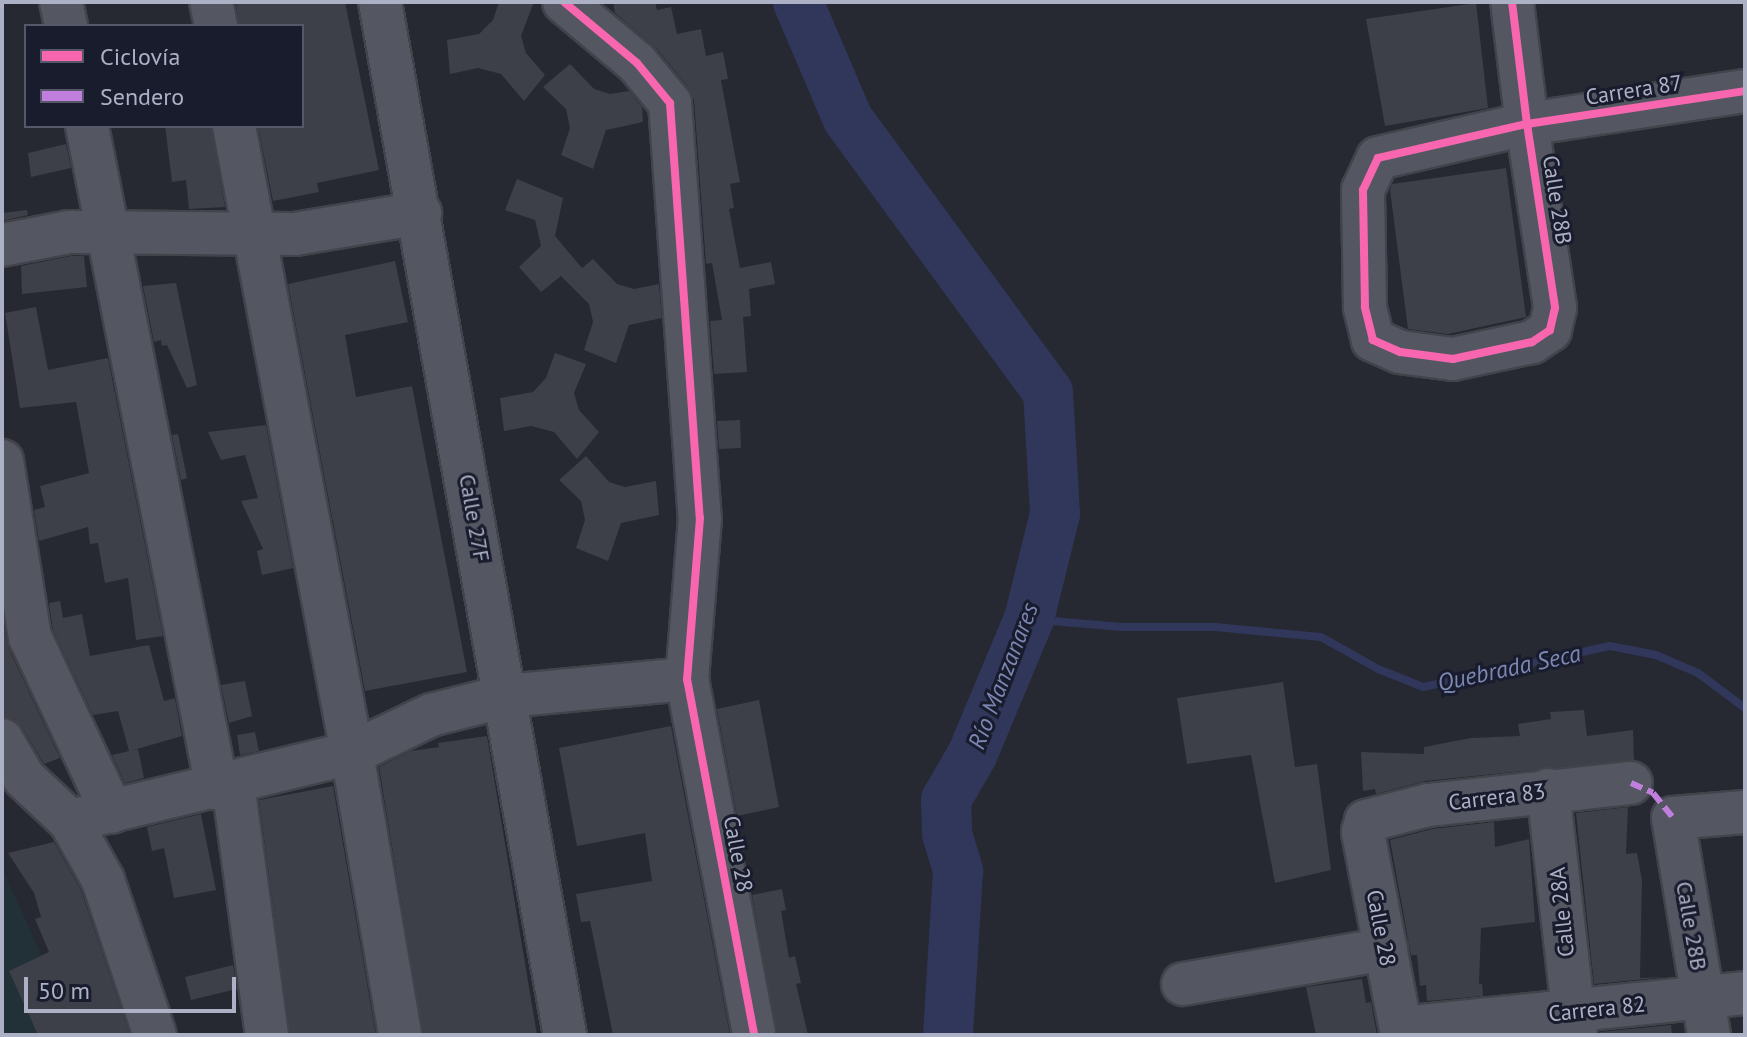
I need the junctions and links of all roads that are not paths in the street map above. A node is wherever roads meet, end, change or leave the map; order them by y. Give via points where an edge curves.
1 (61, 2) edge
2 (211, 2) edge
3 (380, 2) edge
4 (564, 2) edge
5 (1512, 2) edge
6 (66, 24) edge
7 (216, 24) edge
8 (1745, 91) edge
9 (1527, 124) junction
10 (87, 128) edge
11 (234, 128) edge
12 (420, 213) junction
13 (109, 231) junction
14 (253, 232) junction
15 (2, 245) edge
16 (2, 461) edge
17 (687, 679) junction
18 (506, 696) junction
19 (2, 740) edge
20 (352, 753) junction
21 (1631, 783) dead end
22 (225, 786) junction
23 (1548, 790) junction
24 (112, 812) junction
25 (1745, 812) edge
26 (70, 821) junction
27 (1366, 821) joint
28 (1386, 949) junction
29 (1183, 984) dead end
30 (1745, 993) edge
31 (1706, 1017) edge
32 (1574, 1023) edge
33 (1402, 1032) edge
34 (155, 1035) edge
35 (267, 1035) edge
36 (400, 1035) edge
37 (565, 1035) edge
38 (754, 1035) edge

1 - 6 street
2 - 7 street
3 - 12 street, Calle 27F
4 - 17 street, Calle 28 via 637,63 670,103 700,518
5 - 9 street, Calle 28B
8 - 9 street, Carrera 87
9 - 9 street, Calle 28B via 1555,308 1550,330 1532,342 1453,359 1400,352 1373,340 1365,307 1363,190 1378,158
10 - 13 street
11 - 14 street
12 - 14 street via 295,234
12 - 18 street, Calle 27F
13 - 14 street
13 - 15 street via 69,232
13 - 22 street
14 - 20 street
16 - 24 street via 30,637
17 - 18 street
17 - 38 street, Calle 28
18 - 20 street via 431,715
18 - 37 street, Calle 27F
19 - 26 street via 24,778
20 - 22 street
20 - 36 street
21 - 23 street, Carrera 83
22 - 24 street
22 - 35 street
23 - 27 street, Carrera 83 via 1428,805
23 - 32 street, Calle 28A
24 - 26 street
25 - 31 street, Calle 28B via 1673,818
26 - 34 street via 103,880
27 - 28 street, Calle 28 via 1363,832
28 - 29 street
28 - 33 street, Calle 28
30 - 31 street, Carrera 82
31 - 32 street, Carrera 82
32 - 33 street, Carrera 82

